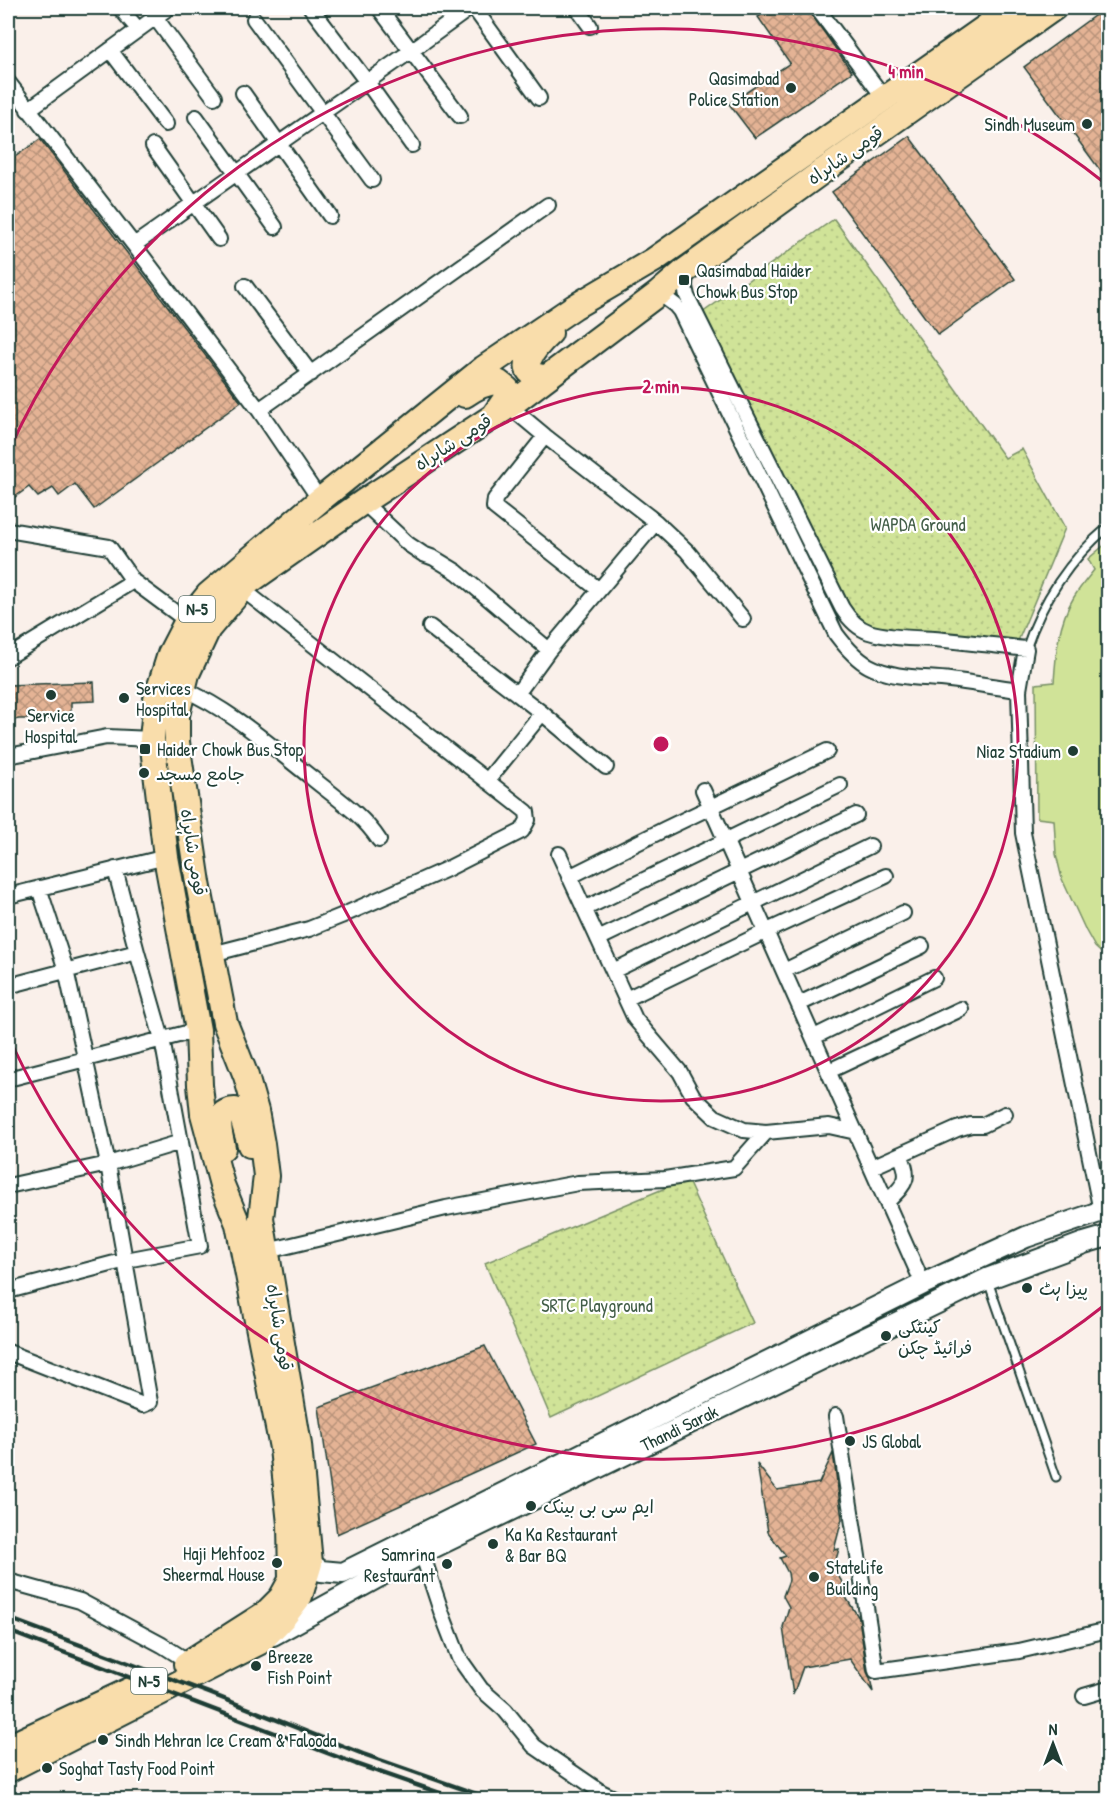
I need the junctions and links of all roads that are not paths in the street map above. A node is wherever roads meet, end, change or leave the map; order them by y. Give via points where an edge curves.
1 (120, 8) edge
2 (168, 8) edge
3 (311, 8) edge
4 (380, 8) edge
5 (472, 8) edge
6 (577, 8) edge
7 (816, 8) edge
8 (1054, 8) edge
9 (997, 11) edge
10 (155, 16) junction
11 (254, 19) dead end
12 (590, 26) dead end
13 (138, 29) junction
14 (110, 50) junction
15 (411, 51) junction
16 (8, 82) edge
17 (367, 82) junction
18 (243, 93) dead end
19 (214, 98) dead end
20 (539, 98) dead end
21 (885, 99) junction
22 (28, 110) junction
23 (323, 113) junction
24 (460, 116) dead end
25 (196, 117) dead end
26 (166, 124) dead end
27 (279, 143) junction
28 (412, 145) dead end
29 (153, 146) dead end
30 (236, 173) junction
31 (372, 180) dead end
32 (194, 203) junction
33 (548, 205) dead end
34 (330, 216) dead end
35 (275, 227) dead end
36 (219, 239) dead end
37 (134, 245) junction
38 (686, 270) junction
39 (245, 286) dead end
40 (659, 293) junction
41 (589, 298) junction
42 (311, 374) junction
43 (547, 377) junction
44 (259, 411) junction
45 (501, 411) junction
46 (399, 435) junction
47 (545, 436) junction
48 (320, 500) junction
49 (363, 502) junction
50 (656, 522) junction
51 (1108, 526) edge
52 (8, 530) edge
53 (133, 581) junction
54 (242, 589) junction
55 (599, 590) junction
56 (743, 619) dead end
57 (187, 621) junction
58 (430, 627) dead end
59 (1026, 649) junction
60 (549, 650) junction
61 (8, 657) edge
62 (1019, 690) junction
63 (517, 694) junction
64 (182, 697) junction
65 (156, 699) junction
66 (542, 713) junction
67 (152, 739) junction
68 (827, 752) dead end
69 (8, 756) edge
70 (606, 767) dead end
71 (487, 781) junction
72 (840, 785) dead end
73 (703, 790) dead end
74 (711, 807) junction
75 (856, 815) dead end
76 (725, 839) junction
77 (379, 840) dead end
78 (870, 846) dead end
79 (559, 854) dead end
80 (166, 857) junction
81 (115, 869) junction
82 (739, 870) junction
83 (886, 876) dead end
84 (569, 877) junction
85 (39, 888) junction
86 (8, 896) edge
87 (754, 903) junction
88 (584, 909) junction
89 (903, 913) dead end
90 (766, 931) junction
91 (598, 939) junction
92 (922, 946) dead end
93 (137, 952) junction
94 (212, 954) junction
95 (66, 970) junction
96 (613, 971) junction
97 (784, 971) junction
98 (934, 978) dead end
99 (8, 986) edge
100 (626, 999) junction
101 (799, 1004) junction
102 (961, 1009) dead end
103 (198, 1030) junction
104 (814, 1036) junction
105 (162, 1039) junction
106 (85, 1060) junction
107 (829, 1071) junction
108 (8, 1079) edge
109 (1005, 1114) dead end
110 (766, 1132) junction
111 (856, 1132) junction
112 (181, 1142) junction
113 (900, 1155) junction
114 (108, 1164) junction
115 (872, 1167) junction
116 (1108, 1178) edge
117 (1095, 1184) junction
118 (8, 1186) edge
119 (887, 1202) junction
120 (1105, 1210) edge
121 (250, 1221) junction
122 (1108, 1236) edge
123 (267, 1251) junction
124 (126, 1260) junction
125 (987, 1279) junction
126 (922, 1284) junction
127 (8, 1290) edge
128 (8, 1352) edge
129 (836, 1416) dead end
130 (1056, 1477) dead end
131 (422, 1553) junction
132 (310, 1563) junction
133 (8, 1581) edge
134 (1108, 1630) edge
135 (260, 1642) junction
136 (189, 1662) junction
137 (1108, 1689) edge
138 (1084, 1696) dead end
139 (10, 1760) edge
140 (618, 1800) edge

1 - 13 street
2 - 10 street
3 - 17 street
4 - 15 street
5 - 15 street
5 - 20 street
6 - 12 street
7 - 21 street
8 - 38 highway, قومی شاہراہ / N-5
9 - 21 highway, قومی شاہراہ / N-5
10 - 13 street
10 - 19 street
11 - 23 street
13 - 14 street
14 - 22 street
14 - 26 street
15 - 17 street
15 - 24 street
16 - 22 street
17 - 23 street
17 - 28 street
18 - 27 street
21 - 41 highway, قومی شاہراہ / N-5 via 654,260
22 - 37 street
23 - 27 street
23 - 31 street
25 - 30 street
27 - 30 street
27 - 34 street
29 - 32 street
30 - 32 street
30 - 35 street
32 - 36 street
32 - 37 street
33 - 42 street
37 - 44 street
38 - 40 highway, قومی شاہراہ / N-5
38 - 59 street via 687,296 849,619 870,632
39 - 42 street
40 - 43 highway, قومی شاہراہ / N-5
40 - 62 street via 680,311 841,641 868,666 881,671
41 - 43 highway via 529,356 531,374
41 - 46 highway, قومی شاہراہ / N-5 via 483,368
42 - 44 street
43 - 45 highway, قومی شاہراہ / N-5
44 - 48 street
45 - 46 highway via 507,389 491,382
45 - 47 street
45 - 49 highway, قومی شاہراہ / N-5
46 - 48 highway, قومی شاہراہ / N-5
47 - 50 street
47 - 55 street via 495,499 494,507
48 - 57 highway, قومی شاہراہ / N-5 via 208,595
49 - 54 highway, قومی شاہراہ / N-5
49 - 60 street via 408,544 457,572
50 - 55 street
50 - 56 street via 687,551
51 - 59 lane via 1070,565 1043,609
52 - 53 street via 109,547
53 - 57 street
53 - 61 street
54 - 64 highway, قومی شاہراہ / N-5 via 208,628 187,674
54 - 71 street
55 - 60 street
57 - 65 highway, قومی شاہراہ / N-5 via 170,654
58 - 63 street
59 - 62 street
60 - 63 street
62 - 117 street via 1023,833
63 - 66 street
64 - 65 highway
64 - 77 street via 207,699 263,739 361,817
64 - 94 highway, قومی شاہراہ / N-5 via 177,742
65 - 67 highway, قومی شاہراہ / N-5
66 - 70 street
66 - 71 street
67 - 69 street via 107,737
67 - 80 highway, قومی شاہراہ / N-5
68 - 74 street
71 - 94 street via 527,812 528,820 522,831 309,929
72 - 76 street
73 - 74 street
74 - 76 street
74 - 84 street
75 - 82 street
76 - 82 street
76 - 88 street
78 - 87 street
79 - 84 street
80 - 81 street
80 - 103 highway, قومی شاہراہ / N-5
81 - 85 street
81 - 93 street
82 - 87 street
82 - 91 street
83 - 90 street
84 - 88 street
85 - 86 street
85 - 95 street
87 - 90 street
87 - 96 street
88 - 91 street
89 - 97 street
90 - 97 street
90 - 100 street
91 - 96 street
92 - 101 street
93 - 95 street
93 - 105 street
94 - 121 highway, قومی شاہراہ / N-5 via 225,1023 256,1111 266,1176
95 - 99 street
95 - 106 street
96 - 100 street
97 - 101 street
98 - 104 street
100 - 110 street via 635,1020 680,1072 693,1096 715,1118 744,1130
101 - 104 street
102 - 107 street
103 - 105 street
103 - 121 highway, قومی شاہراہ / N-5 via 203,1114 222,1185
104 - 107 street
105 - 106 street
105 - 112 street
106 - 108 street
106 - 114 street
107 - 111 street
109 - 113 street via 984,1125 957,1129
110 - 111 street via 829,1126
110 - 123 street via 734,1168 665,1179 578,1183 446,1208
111 - 115 street
112 - 114 street
112 - 124 street via 200,1246
113 - 115 street
113 - 119 street via 907,1177
114 - 118 street
114 - 124 street
115 - 119 street
116 - 117 street
117 - 120 street
119 - 126 street
120 - 126 main road, Thandi Sarak via 1026,1237
121 - 123 highway, قومی شاہراہ / N-5
121 - 136 highway, قومی شاہراہ / N-5 via 282,1448 291,1580 266,1613
122 - 125 main road, Thandi Sarak
123 - 132 highway, قومی شاہراہ / N-5 via 299,1445
124 - 127 street
124 - 128 street via 150,1402 143,1405
125 - 130 lane
125 - 131 main road, Thandi Sarak
126 - 132 main road, Thandi Sarak via 343,1573 321,1571
129 - 134 street via 876,1671 1018,1650
131 - 135 main road, Thandi Sarak
131 - 140 street via 459,1658 481,1689 505,1710 534,1746
132 - 135 highway, قومی شاہراہ / N-5 via 300,1596
133 - 136 street via 80,1601
135 - 139 highway, قومی شاہراہ / N-5
136 - 139 highway, قومی شاہراہ / N-5
137 - 138 street

